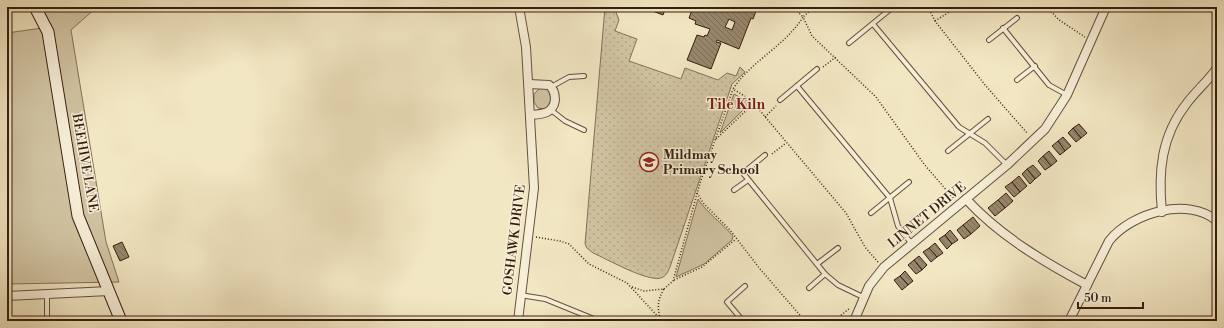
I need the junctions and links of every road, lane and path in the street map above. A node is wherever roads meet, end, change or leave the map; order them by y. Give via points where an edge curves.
1 (35, 7) edge
2 (519, 7) edge
3 (794, 7) edge
4 (814, 7) edge
5 (893, 7) edge
6 (928, 7) edge
7 (957, 7) edge
8 (1047, 7) edge
9 (1106, 7) edge
10 (1017, 18) dead end
11 (935, 21) junction
12 (873, 24) junction
13 (1004, 28) junction
14 (989, 40) dead end
15 (1092, 40) junction
16 (849, 43) dead end
17 (836, 57) dead end
18 (1035, 66) junction
19 (1217, 68) edge
20 (817, 69) joint
21 (584, 76) dead end
22 (1017, 80) dead end
23 (529, 84) junction
24 (797, 86) junction
25 (551, 87) junction
26 (733, 90) dead end
27 (1067, 95) junction
28 (780, 100) joint
29 (754, 103) dead end
30 (551, 110) junction
31 (530, 115) junction
32 (765, 117) dead end
33 (988, 118) dead end
34 (584, 130) dead end
35 (969, 134) junction
36 (715, 141) junction
37 (1034, 141) junction
38 (786, 143) dead end
39 (948, 151) dead end
40 (765, 155) joint
41 (1007, 165) junction
42 (748, 180) junction
43 (909, 182) dead end
44 (734, 190) dead end
45 (697, 193) junction
46 (890, 198) junction
47 (966, 199) junction
48 (1162, 212) junction
49 (871, 213) dead end
50 (1217, 221) edge
51 (527, 236) junction
52 (736, 239) junction
53 (911, 243) junction
54 (838, 248) dead end
55 (817, 264) junction
56 (825, 274) junction
57 (673, 281) junction
58 (1087, 285) junction
59 (745, 286) dead end
60 (632, 287) junction
61 (809, 288) dead end
62 (664, 289) junction
63 (109, 291) junction
64 (47, 294) junction
65 (520, 294) junction
66 (7, 296) edge
67 (863, 298) junction
68 (857, 311) junction
69 (1217, 319) edge
70 (661, 320) edge
71 (47, 321) edge
72 (121, 321) edge
73 (518, 321) edge
74 (599, 321) edge
75 (743, 321) edge
76 (806, 321) edge
77 (834, 321) edge
78 (854, 321) edge
79 (1069, 321) edge
80 (1215, 321) edge

1 - 63 main road, BEEHIVE LANE via 48,32 78,216
2 - 23 street, GOSHAWK DRIVE
3 - 4 path via 803,17
5 - 12 lane
6 - 11 path
7 - 11 path
8 - 15 path via 1059,20
9 - 15 street, LINNET DRIVE
10 - 13 lane
11 - 37 path via 985,85
12 - 16 lane
12 - 35 lane via 959,127
13 - 14 lane
13 - 18 lane
15 - 27 street, LINNET DRIVE
17 - 20 path
18 - 22 lane
18 - 27 lane via 1049,85
19 - 48 street via 1186,105 1167,137 1160,171
20 - 24 lane
21 - 25 lane via 569,77
23 - 25 street
23 - 31 street, GOSHAWK DRIVE
24 - 28 lane
24 - 46 lane
25 - 30 street via 555,96
26 - 36 path
27 - 37 street, LINNET DRIVE via 1054,118
28 - 32 path
29 - 36 path
30 - 31 street
30 - 34 lane via 565,121
31 - 51 street, GOSHAWK DRIVE via 534,188
33 - 35 lane
35 - 39 lane
35 - 41 lane via 985,143
36 - 45 path
37 - 41 street, LINNET DRIVE
38 - 40 path via 773,154
40 - 42 lane via 743,173
41 - 47 street, LINNET DRIVE
42 - 44 lane
42 - 55 lane
43 - 46 lane
45 - 52 path
45 - 57 path
46 - 49 lane
46 - 53 lane via 898,226
47 - 53 street, LINNET DRIVE
47 - 58 street via 985,218 1024,248 1047,264
48 - 50 street via 1184,209 1207,214
48 - 58 street via 1138,218 1117,232
51 - 60 path via 569,244 589,264
51 - 65 street, GOSHAWK DRIVE
52 - 57 path via 702,267
52 - 76 path
53 - 67 street, LINNET DRIVE via 884,267
54 - 55 lane
55 - 56 lane
56 - 61 lane
56 - 67 lane via 838,285
57 - 62 path
58 - 79 street
59 - 75 lane via 727,302
60 - 62 path via 644,291
60 - 70 path
62 - 70 path via 657,306
63 - 64 street
63 - 72 main road, BEEHIVE LANE
64 - 66 street
64 - 71 lane
65 - 73 street, GOSHAWK DRIVE
65 - 74 lane via 545,299
67 - 68 street, LINNET DRIVE
68 - 77 path via 850,308
68 - 78 street, LINNET DRIVE
69 - 80 street

